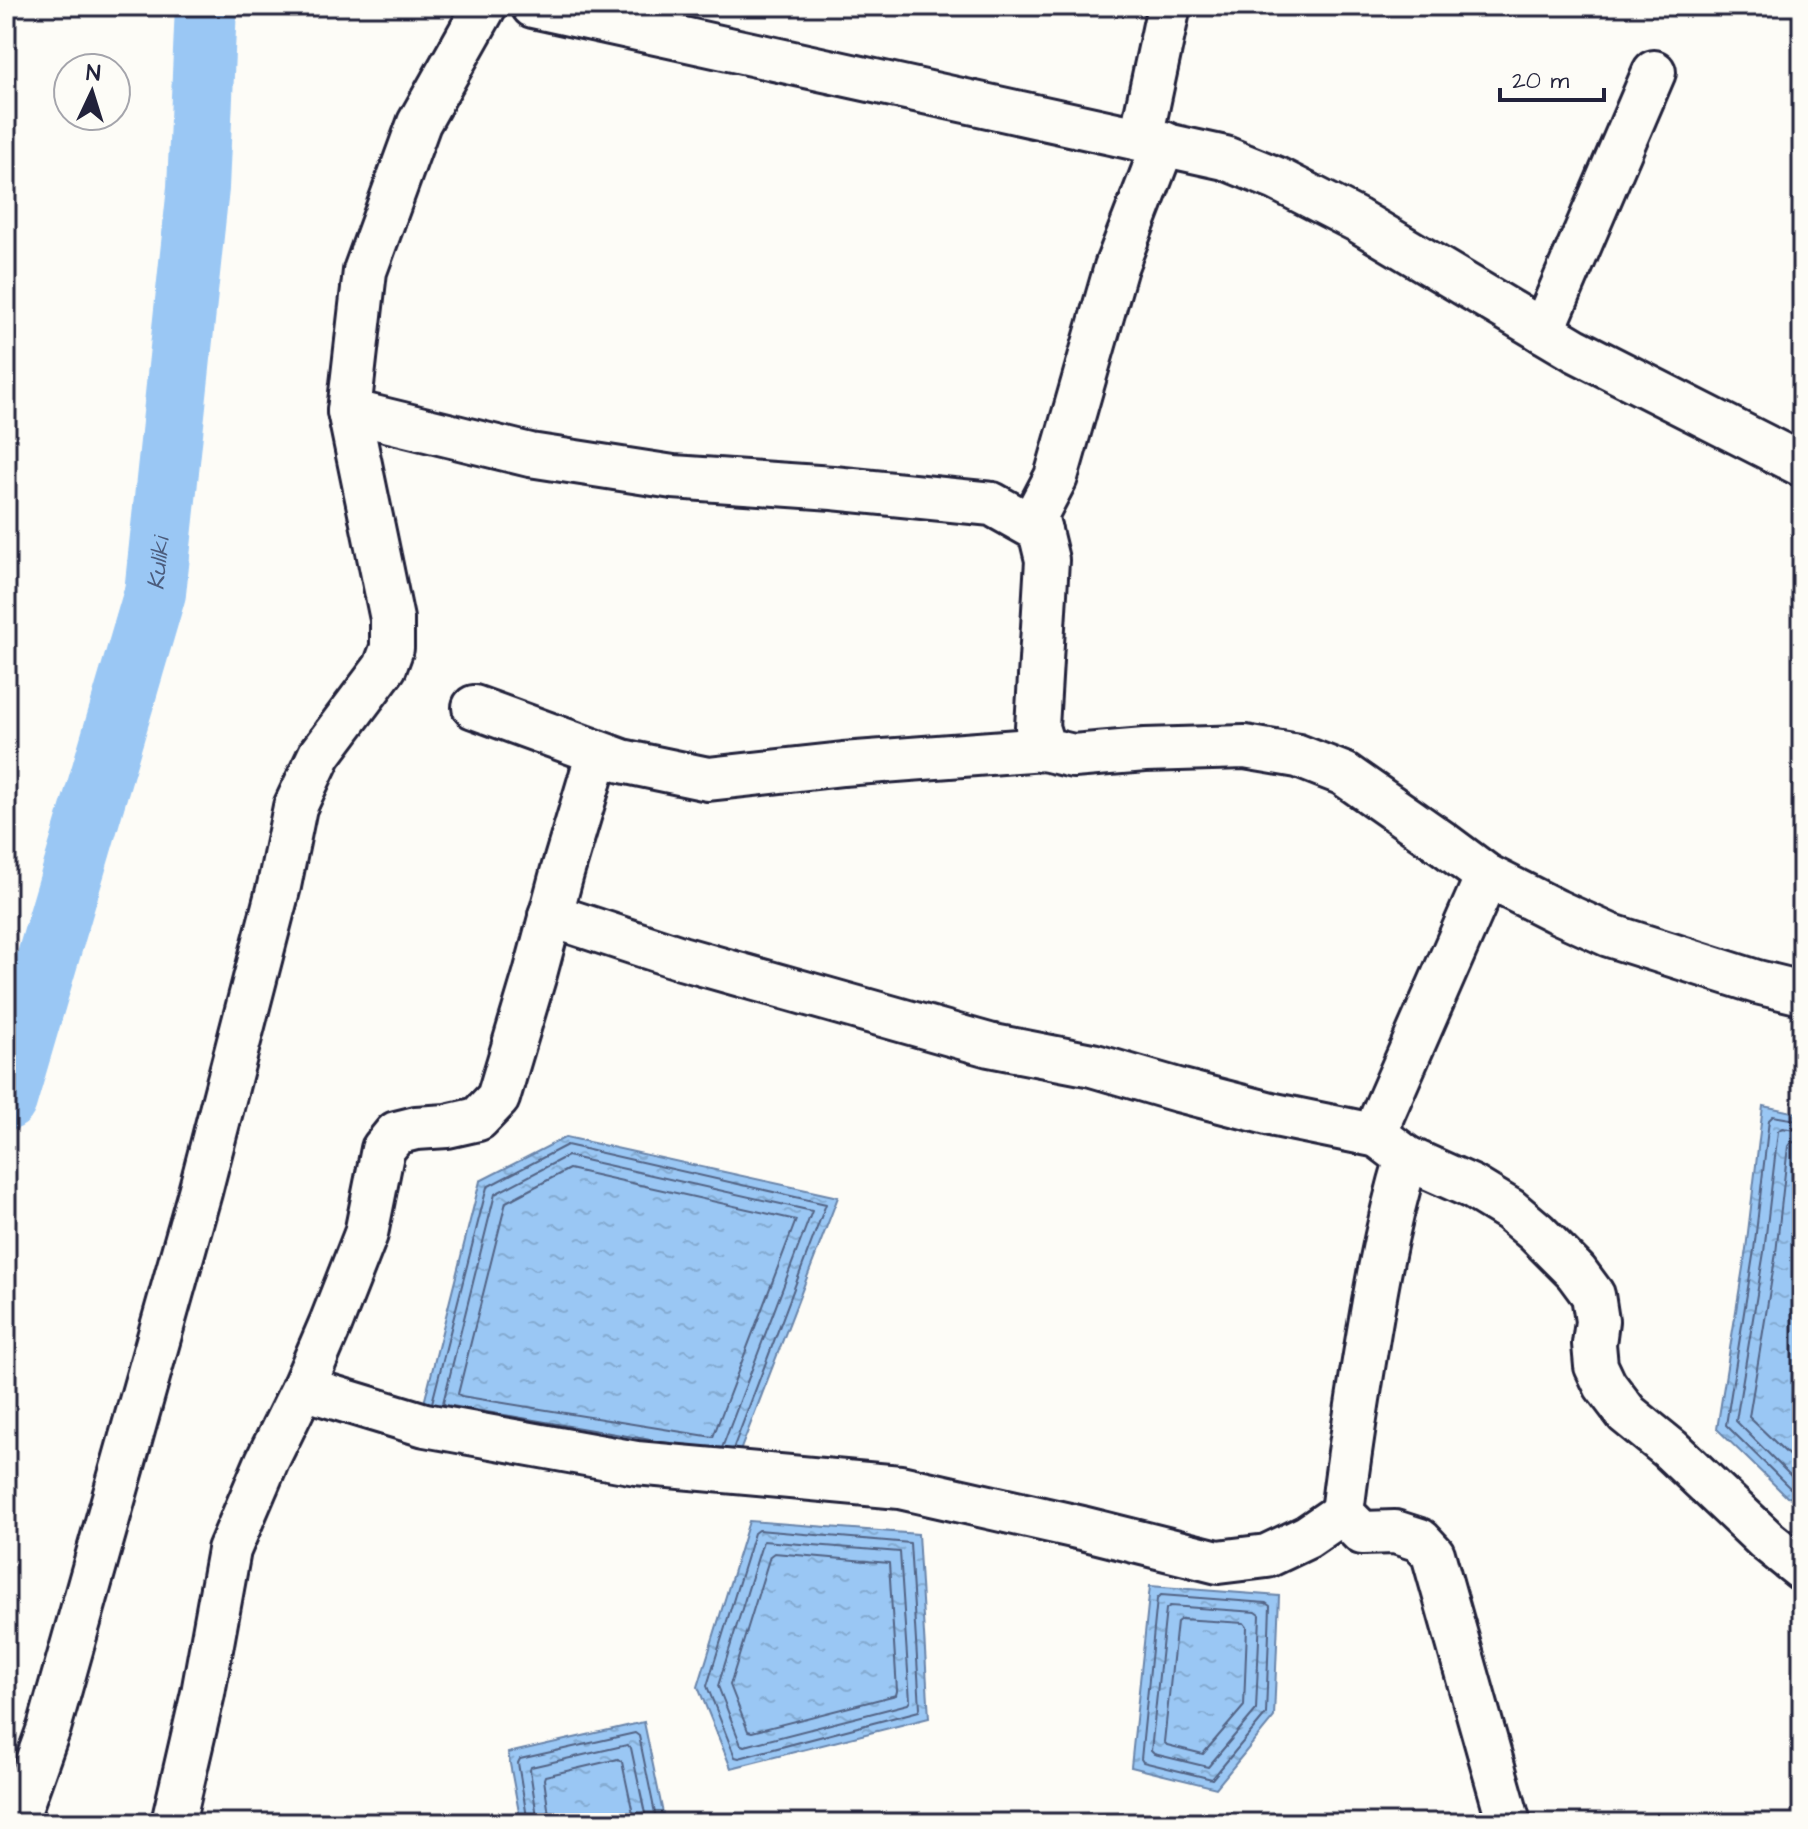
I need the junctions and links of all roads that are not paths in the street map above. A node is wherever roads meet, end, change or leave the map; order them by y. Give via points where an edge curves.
1 (485, 6) edge
2 (533, 6) edge
3 (1169, 6) edge
4 (1654, 72) dead end
5 (1152, 141) junction
6 (1543, 331) junction
7 (349, 411) junction
8 (1802, 465) edge
9 (1040, 531) junction
10 (474, 707) dead end
11 (1044, 749) junction
12 (598, 753) junction
13 (1487, 876) junction
14 (550, 915) junction
15 (1802, 993) edge
16 (1392, 1147) junction
17 (303, 1388) junction
18 (1342, 1513) junction
19 (1802, 1569) edge
20 (15, 1823) edge
21 (173, 1823) edge
22 (1509, 1823) edge

1 - 7 street via 419,123 365,271
2 - 5 street
3 - 5 street
4 - 6 street
5 - 6 street via 1225,158 1277,179 1357,220
5 - 9 street via 1056,477 1036,515
6 - 8 street
7 - 9 street via 530,455 673,477 992,504
7 - 20 street via 392,619 392,648 385,667 320,754 295,807 200,1192 49,1728
9 - 11 street via 1047,560 1037,727
10 - 12 street
11 - 12 street via 708,779
11 - 13 street via 1073,756 1245,747 1298,756 1344,774
12 - 14 street
13 - 15 street via 1609,935
13 - 16 street via 1382,1116
14 - 16 street via 681,958 989,1045 1092,1065
14 - 17 street via 498,1098 478,1119 396,1133 383,1149 366,1234
16 - 18 street via 1391,1210
16 - 19 street via 1510,1210 1576,1272 1593,1295 1596,1366 1612,1395
17 - 18 street via 425,1425 636,1463 900,1487 1218,1562 1267,1556
17 - 21 street via 229,1550
18 - 22 street via 1362,1533 1395,1532 1420,1540 1433,1554

